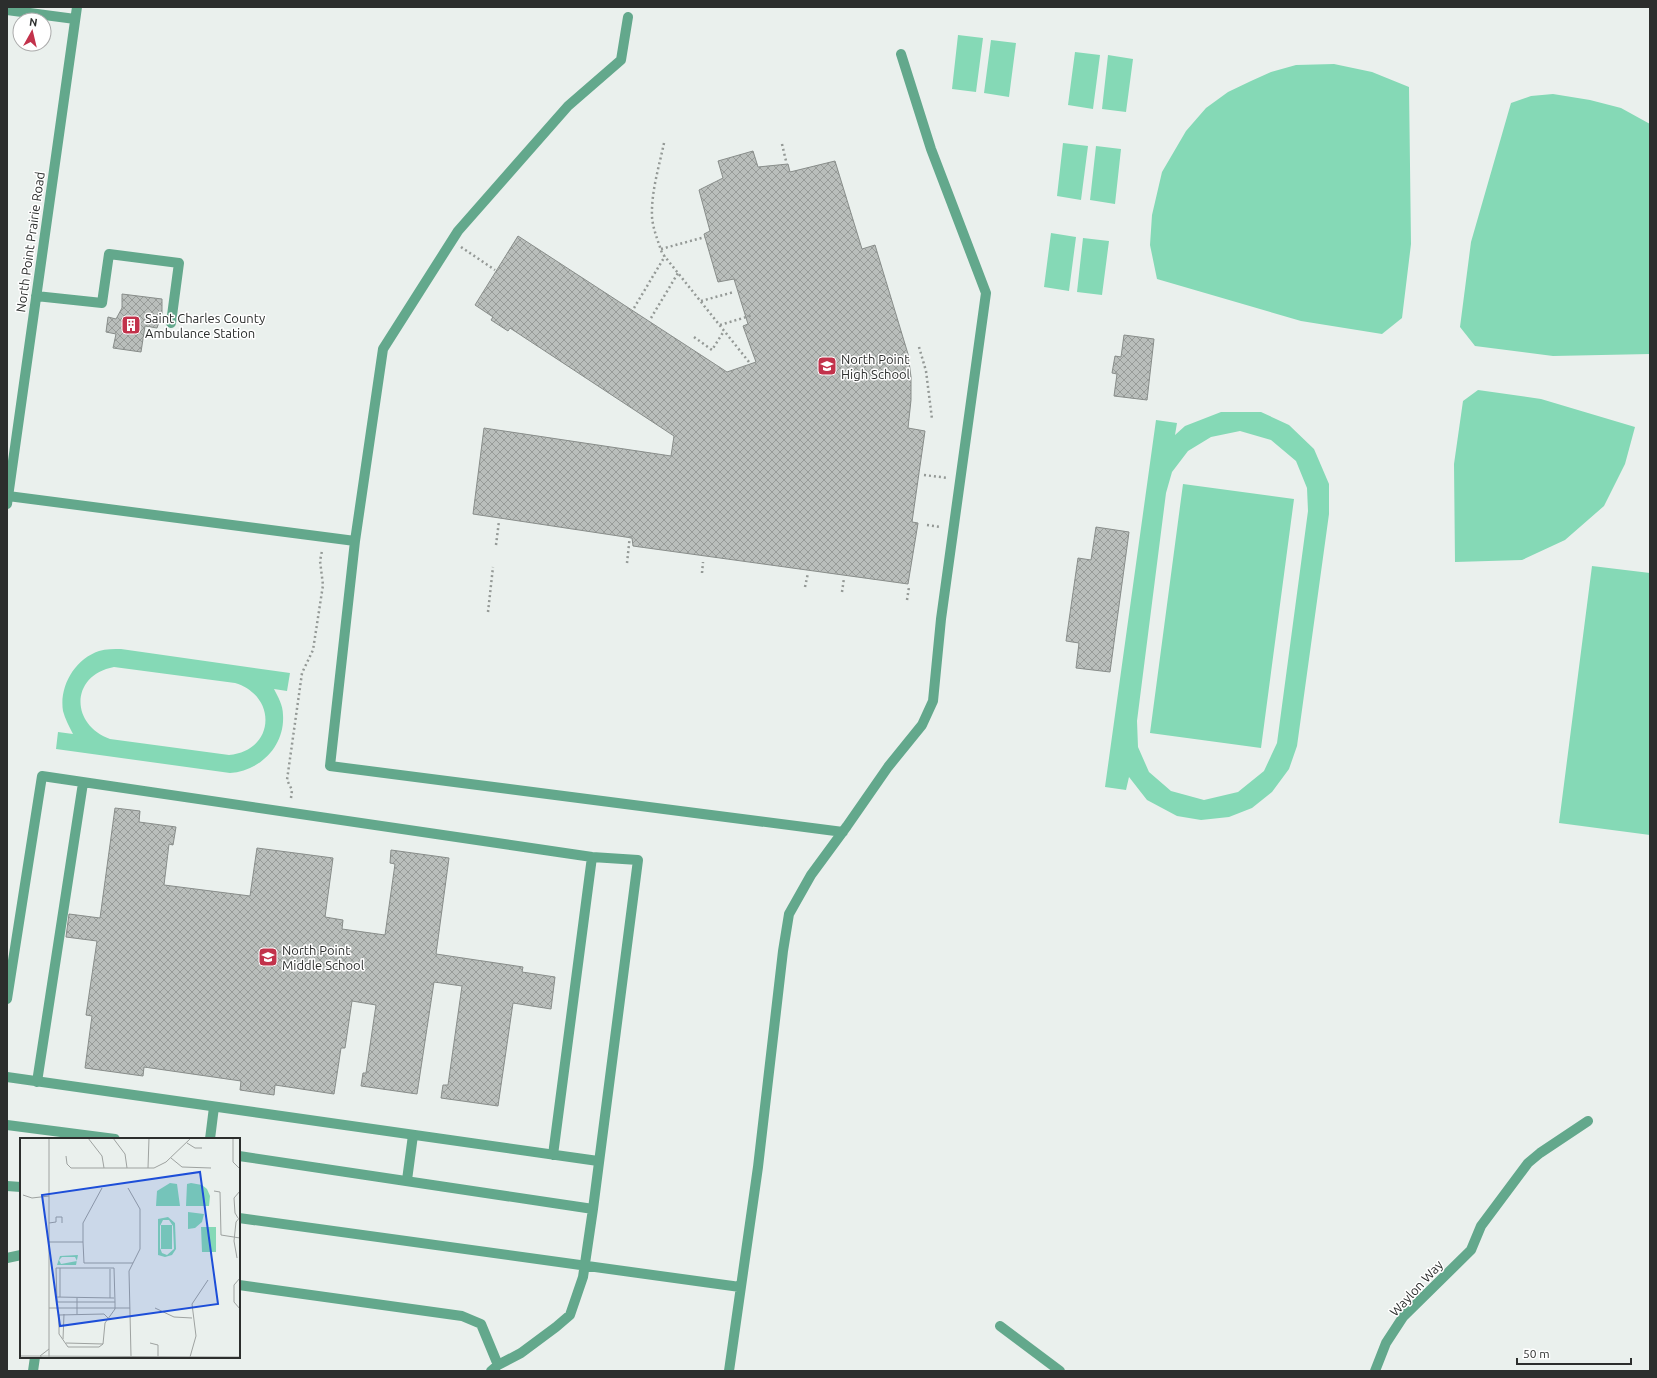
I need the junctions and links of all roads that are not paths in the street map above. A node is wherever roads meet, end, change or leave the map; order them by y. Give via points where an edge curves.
1 (77, 7) edge
2 (7, 10) edge
3 (628, 17) dead end
4 (75, 19) junction
5 (901, 54) dead end
6 (36, 296) junction
7 (171, 323) dead end
8 (8, 500) edge
9 (354, 541) junction
10 (83, 783) junction
11 (843, 832) junction
12 (592, 857) junction
13 (7, 999) edge
14 (7, 1078) edge
15 (37, 1082) junction
16 (214, 1107) junction
17 (1588, 1120) dead end
18 (7, 1124) edge
19 (413, 1135) junction
20 (108, 1138) edge
21 (210, 1138) edge
22 (553, 1155) junction
23 (240, 1156) edge
24 (598, 1161) junction
25 (407, 1180) junction
26 (7, 1186) edge
27 (20, 1188) edge
28 (593, 1208) junction
29 (240, 1218) edge
30 (20, 1255) edge
31 (7, 1258) edge
32 (586, 1265) junction
33 (240, 1285) edge
34 (740, 1287) junction
35 (1000, 1326) dead end
36 (35, 1358) edge
37 (495, 1368) edge
38 (32, 1371) edge
39 (729, 1371) edge
40 (1060, 1371) edge
41 (1375, 1371) edge

1 - 4 street, North Point Prairie Road
2 - 4 street
3 - 9 street via 621,60 568,106 458,231 383,349
4 - 6 street, North Point Prairie Road
5 - 11 street via 931,149 986,293 941,619 933,700 922,725 888,767
6 - 7 street via 102,303 109,254 178,263
6 - 8 street, North Point Prairie Road
8 - 9 street
9 - 11 street via 330,766
10 - 12 street
10 - 13 street via 42,776
10 - 15 street
11 - 34 street via 811,875 789,914 758,1167
12 - 22 street
12 - 24 street via 638,860
14 - 15 street
15 - 16 street
16 - 19 street
16 - 21 street
17 - 41 street, Waylon Way via 1528,1163 1481,1226 1471,1250 1403,1318 1386,1343
18 - 20 street
19 - 22 street
19 - 25 street
22 - 24 street
23 - 25 street
24 - 28 street
25 - 28 street
26 - 27 street
28 - 32 street
29 - 32 street
30 - 31 street
32 - 34 street
32 - 37 street via 570,1315 521,1353
33 - 37 street via 462,1316 481,1324
34 - 39 street
35 - 40 street
36 - 38 street

